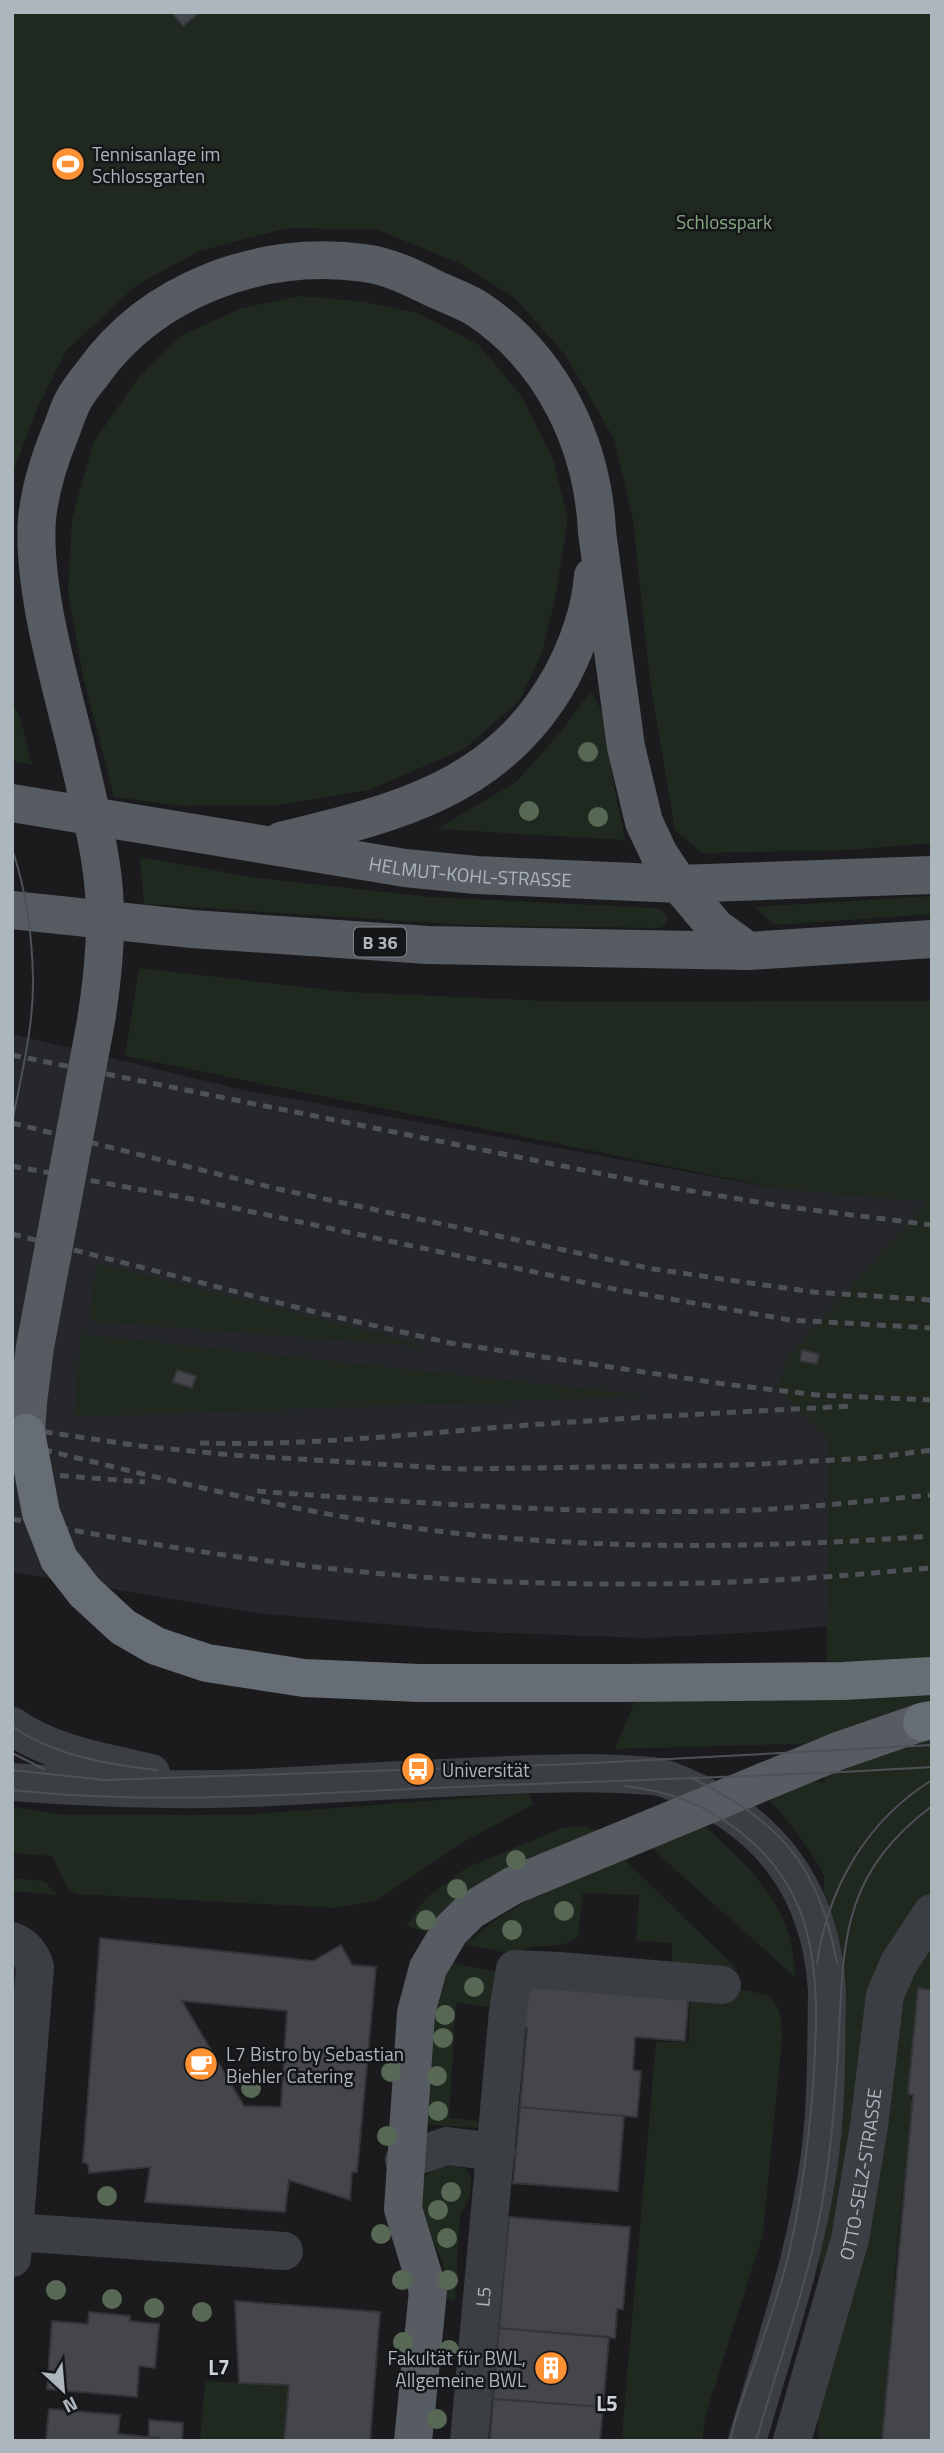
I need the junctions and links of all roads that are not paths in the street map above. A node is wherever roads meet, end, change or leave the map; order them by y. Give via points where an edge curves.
1 (597, 532) junction
2 (12, 803) edge
3 (262, 845) junction
4 (932, 875) edge
5 (679, 884) junction
6 (12, 910) edge
7 (932, 939) edge
8 (748, 951) junction
9 (26, 1433) joint
10 (932, 1676) edge
11 (927, 1721) edge
12 (12, 1726) edge
13 (12, 1782) edge
14 (225, 1789) junction
15 (715, 1802) junction
16 (932, 1913) edge
17 (12, 1941) edge
18 (722, 1985) dead end
19 (496, 2152) junction
20 (404, 2160) junction
21 (13, 2245) edge
22 (284, 2251) dead end
23 (413, 2441) edge
24 (469, 2441) edge
25 (747, 2441) edge
26 (792, 2441) edge

1 - 3 main road via 591,593 569,660 551,695 501,753 470,776 421,801
1 - 5 main road via 626,747 644,822
1 - 9 main road, bridge via 596,497 576,432 563,404 527,353 478,309 408,276 366,263 282,262 197,287 126,334 74,399 41,488 38,561 101,865 103,975 35,1347
2 - 3 main road, HELMUT-KOHL-STRASSE
3 - 5 main road, HELMUT-KOHL-STRASSE via 476,875
4 - 5 main road, HELMUT-KOHL-STRASSE
5 - 8 main road via 716,928
6 - 8 main road, B 36 via 192,929 428,945
7 - 8 main road, B 36
9 - 10 highway, bridge via 41,1513 59,1559 85,1592 123,1627 156,1646 207,1663 304,1678 419,1683 843,1681
11 - 15 main road via 838,1751
12 - 14 street via 66,1751
13 - 14 street
14 - 15 street via 595,1772 664,1778
15 - 20 main road via 512,1886 470,1911 450,1930 428,1968 416,2013
15 - 25 street via 743,1819 777,1851 801,1886 826,1970 821,2147 797,2268
16 - 26 street, OTTO-SELZ-STRASSE via 899,1963 885,1995 850,2239
17 - 21 street via 27,1951 34,1967
18 - 19 street, L5 via 514,1969
19 - 20 street via 447,2146
19 - 24 street, L5
20 - 23 main road via 403,2210 428,2291
21 - 22 street

